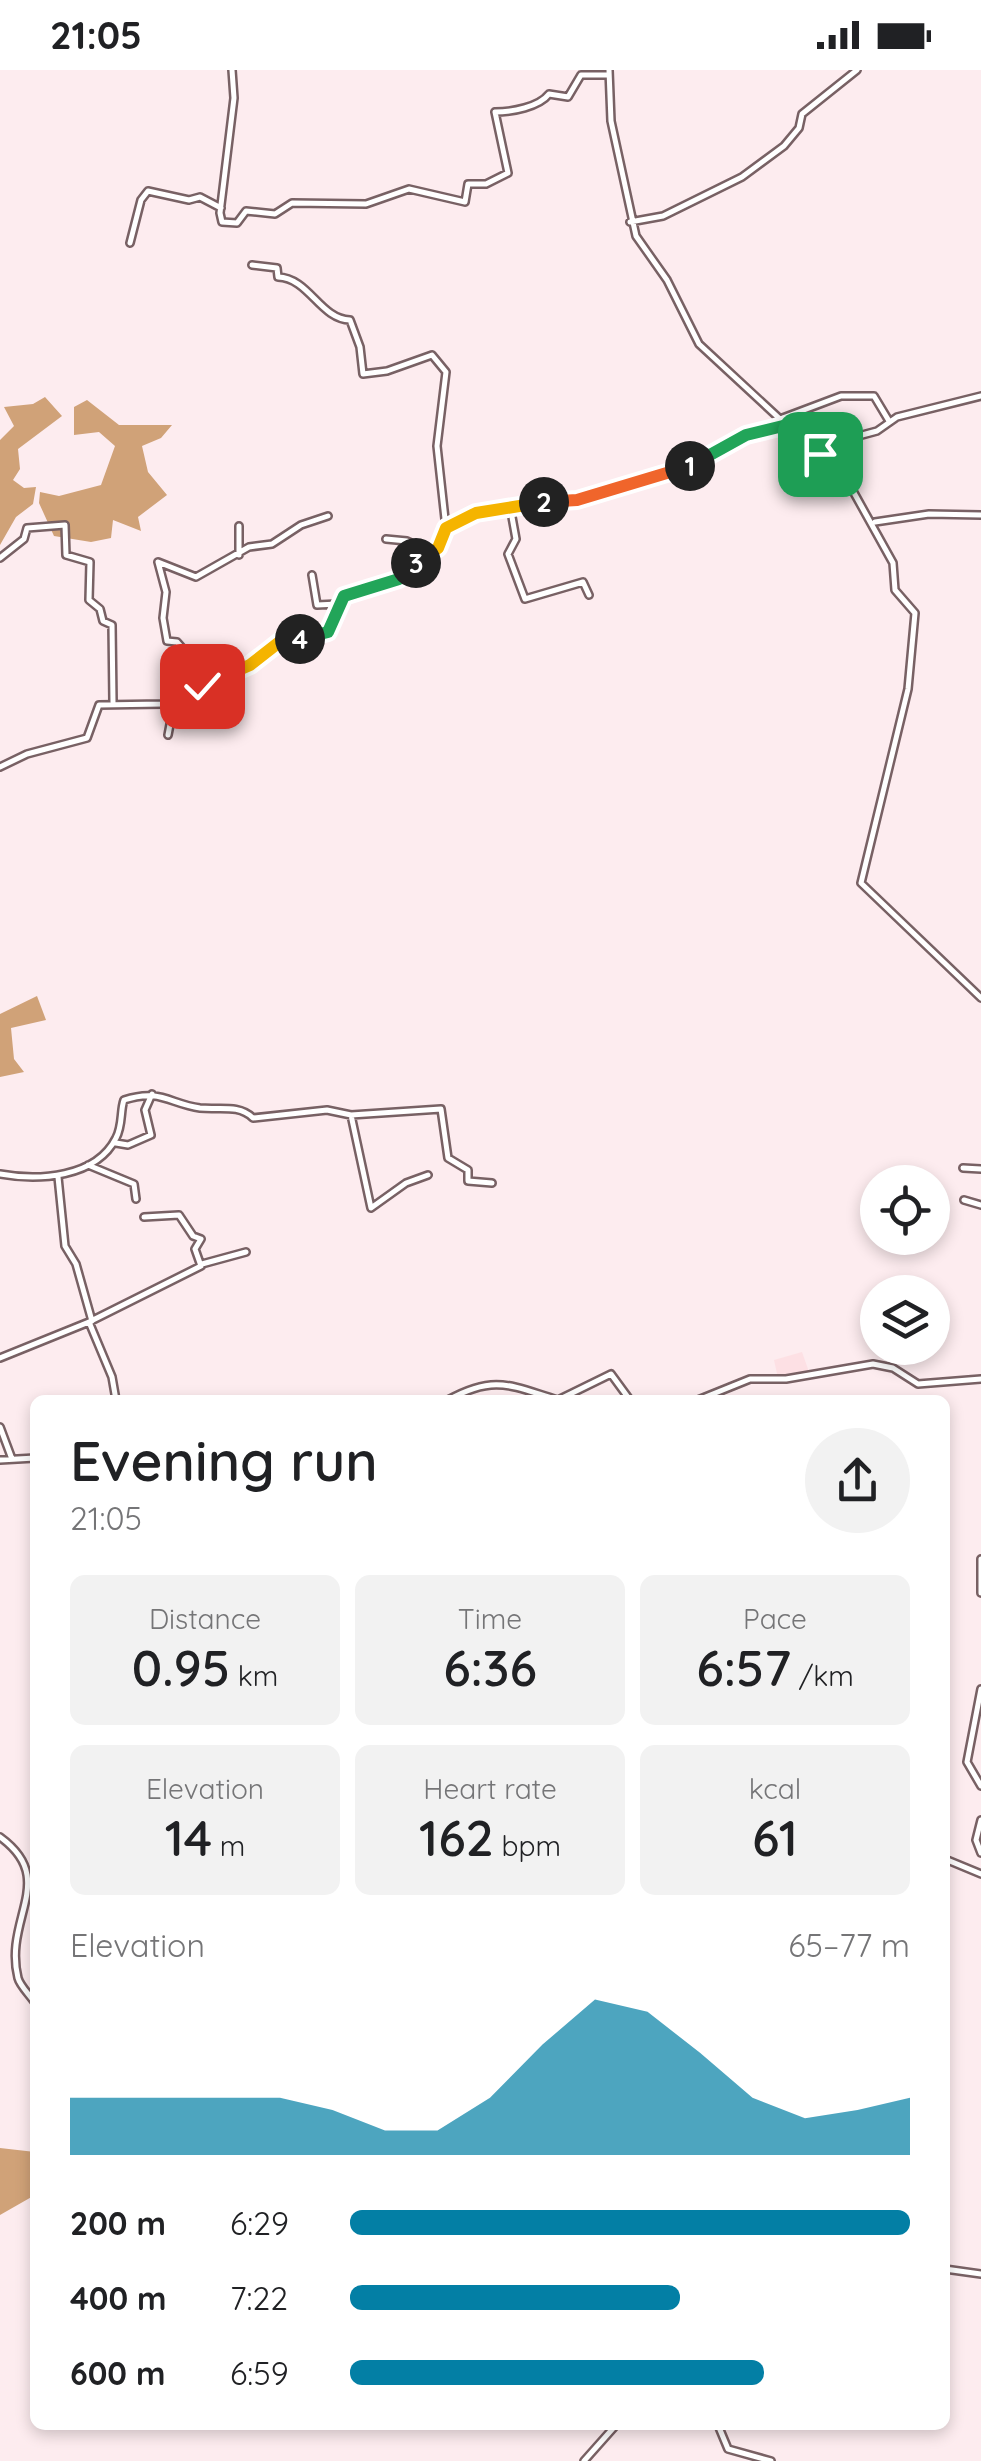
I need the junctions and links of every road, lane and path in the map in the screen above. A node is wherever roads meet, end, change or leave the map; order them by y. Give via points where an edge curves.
1 (232, 70) edge
2 (857, 70) edge
3 (609, 72) edge
4 (221, 208) junction
5 (630, 222) junction
6 (130, 242) dead end
7 (252, 264) dead end
8 (981, 396) edge
9 (780, 419) junction
10 (890, 421) junction
11 (787, 425) junction
12 (820, 454) junction
13 (510, 506) junction
14 (981, 515) edge
15 (328, 516) dead end
16 (874, 522) junction
17 (240, 526) dead end
18 (446, 528) junction
19 (386, 539) dead end
20 (434, 552) junction
21 (239, 555) junction
22 (0, 558) edge
23 (312, 576) dead end
24 (588, 595) dead end
25 (338, 604) junction
26 (202, 686) junction
27 (169, 701) junction
28 (113, 702) junction
29 (168, 736) dead end
30 (0, 767) edge
31 (981, 998) edge
32 (152, 1094) junction
33 (351, 1115) junction
34 (116, 1141) junction
35 (88, 1165) junction
36 (963, 1168) dead end
37 (981, 1168) edge
38 (0, 1174) edge
39 (428, 1175) dead end
40 (58, 1176) junction
41 (492, 1184) dead end
42 (136, 1199) dead end
43 (964, 1200) dead end
44 (981, 1205) edge
45 (144, 1217) dead end
46 (246, 1252) dead end
47 (202, 1264) junction
48 (90, 1322) junction
49 (0, 1358) edge
50 (981, 1379) edge
51 (115, 1395) edge
52 (457, 1395) edge
53 (543, 1395) edge
54 (568, 1395) edge
55 (626, 1395) edge
56 (712, 1395) edge
57 (0, 1427) edge
58 (12, 1458) junction
59 (30, 1458) edge
60 (0, 1460) edge
61 (981, 1559) edge
62 (981, 1593) edge
63 (981, 1688) edge
64 (981, 1786) edge
65 (981, 1820) edge
66 (0, 1836) edge
67 (981, 1853) edge
68 (950, 1861) edge
69 (981, 1874) edge
70 (30, 1877) edge
71 (30, 1892) edge
72 (30, 1997) edge
73 (950, 2270) edge
74 (981, 2274) edge
75 (612, 2430) edge
76 (720, 2430) edge
77 (584, 2461) edge
78 (771, 2461) edge

1 - 4 street
2 - 5 street via 802,114 792,139 752,170 700,201
3 - 4 street via 581,75 568,97 549,94 521,109 495,112 508,173 468,184 464,202 409,189 366,204 292,203 275,214 246,211 237,223 222,222
3 - 5 street
4 - 6 street via 200,197 148,191
5 - 9 street via 698,344
7 - 18 street via 277,268 278,276 294,278 338,320 350,320 363,374 432,355 445,368 437,446
8 - 10 street
9 - 10 street via 854,394 874,396
9 - 11 street
10 - 12 street
11 - 12 street
11 - 13 street via 746,435 702,462 591,497
12 - 16 street
13 - 18 street
13 - 24 street via 516,540 508,553 525,599 583,582
14 - 16 street
15 - 21 street
16 - 31 street via 895,570 895,590 912,606 915,620 908,689 861,883
17 - 21 street
18 - 20 street
19 - 20 street
20 - 25 street via 399,579 344,596
21 - 26 street via 196,577 158,562 167,642 177,642 192,658
22 - 28 street via 24,539 27,528 65,525 66,556 90,562 88,600 112,625
23 - 25 street via 316,605
25 - 26 street via 328,632 282,640 250,665
26 - 27 street
27 - 28 street
27 - 29 street
28 - 30 street via 94,711 87,738
32 - 33 street via 195,1108 243,1109 252,1118 328,1110
32 - 34 street via 122,1103
32 - 34 street via 145,1110 151,1135 128,1145
33 - 39 street via 371,1208
33 - 41 street via 441,1109 448,1158 468,1171 468,1181
34 - 35 street
35 - 40 street
35 - 42 street via 134,1184
36 - 37 street
38 - 40 street
40 - 48 street via 66,1246
43 - 44 street
45 - 47 street via 179,1214 200,1239
46 - 47 street
47 - 48 street
48 - 49 street
48 - 51 street
50 - 56 street via 918,1384 873,1364 750,1379
52 - 53 street via 497,1384
54 - 55 street via 611,1374
57 - 58 street
58 - 59 street
58 - 60 street
61 - 62 street
63 - 64 street via 967,1762
65 - 67 street
66 - 70 street via 18,1850
68 - 69 street
71 - 72 street via 17,1923 17,1970
73 - 74 street
75 - 77 street
76 - 78 street via 728,2449

